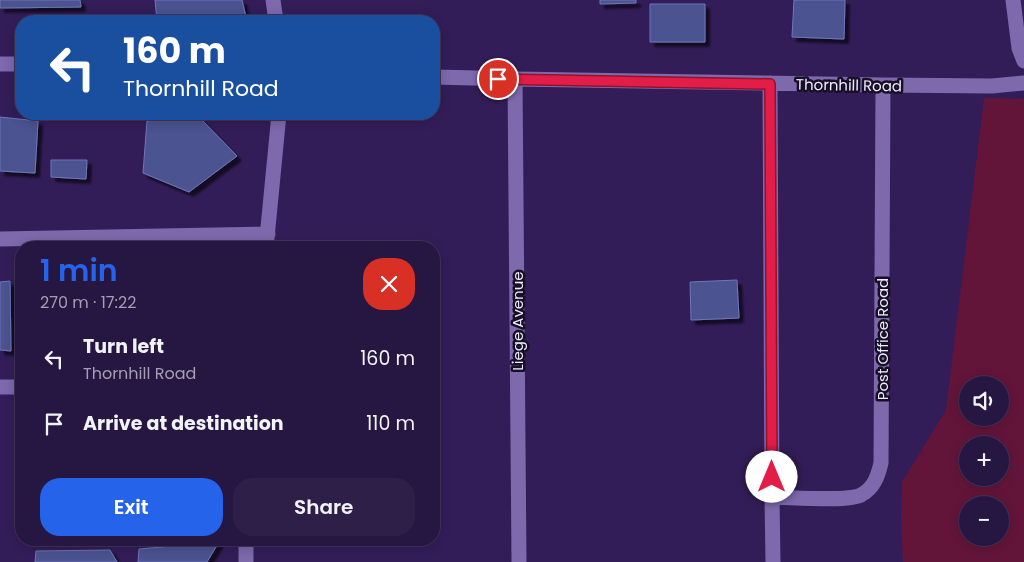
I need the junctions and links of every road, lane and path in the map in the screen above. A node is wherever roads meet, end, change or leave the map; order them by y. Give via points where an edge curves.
1 (274, 0) edge
2 (1012, 0) edge
3 (275, 15) edge
4 (1024, 61) edge
5 (0, 64) edge
6 (15, 64) edge
7 (440, 76) edge
8 (515, 79) junction
9 (770, 84) junction
10 (1024, 84) edge
11 (883, 85) junction
12 (279, 120) edge
13 (0, 240) edge
14 (267, 241) edge
15 (0, 387) edge
16 (15, 387) edge
17 (772, 497) junction
18 (246, 546) edge
19 (246, 562) edge
20 (519, 562) edge
21 (773, 562) edge

1 - 3 street
2 - 4 street
5 - 6 street
7 - 8 street, Thornhill Road
8 - 9 street, Thornhill Road
8 - 20 street, Liege Avenue
9 - 11 street, Thornhill Road
9 - 17 street
10 - 11 street, Thornhill Road
11 - 17 street, Post Office Road via 881,463 877,479 860,496
12 - 14 street
13 - 14 street
15 - 16 street
17 - 21 street
18 - 19 street

